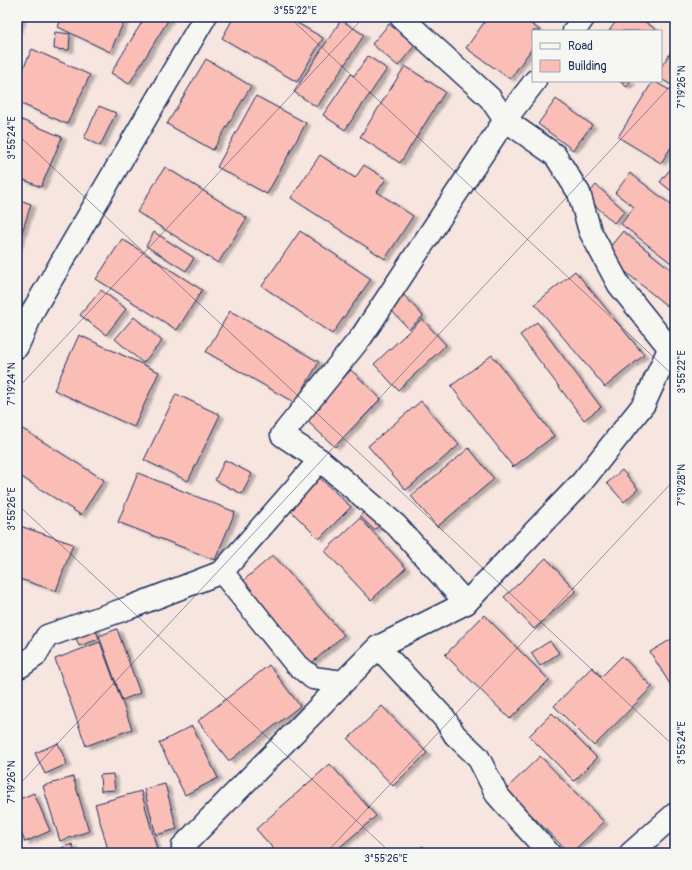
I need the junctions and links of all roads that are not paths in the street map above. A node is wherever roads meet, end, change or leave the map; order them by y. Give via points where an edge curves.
1 (205, 17) edge
2 (401, 17) edge
3 (584, 17) edge
4 (575, 30) edge
5 (534, 82) edge
6 (505, 120) junction
7 (25, 309) edge
8 (17, 347) edge
9 (673, 348) edge
10 (320, 460) junction
11 (222, 572) junction
12 (466, 603) junction
13 (378, 647) junction
14 (17, 666) edge
15 (675, 814) edge
16 (182, 853) edge
17 (549, 853) edge
18 (632, 853) edge

1 - 7 street
2 - 6 street via 490,98
3 - 4 street
5 - 6 street
6 - 9 street via 555,155 580,193 590,231 619,285
6 - 10 street via 362,336 282,435
7 - 8 street
9 - 12 street via 644,404 582,482
10 - 11 street
10 - 12 street via 396,525
11 - 13 street via 296,663 313,678 343,682
11 - 14 street via 47,636 35,656
12 - 13 street
13 - 16 street via 183,846
13 - 17 street via 445,719 455,735 478,757 497,795
15 - 18 street

